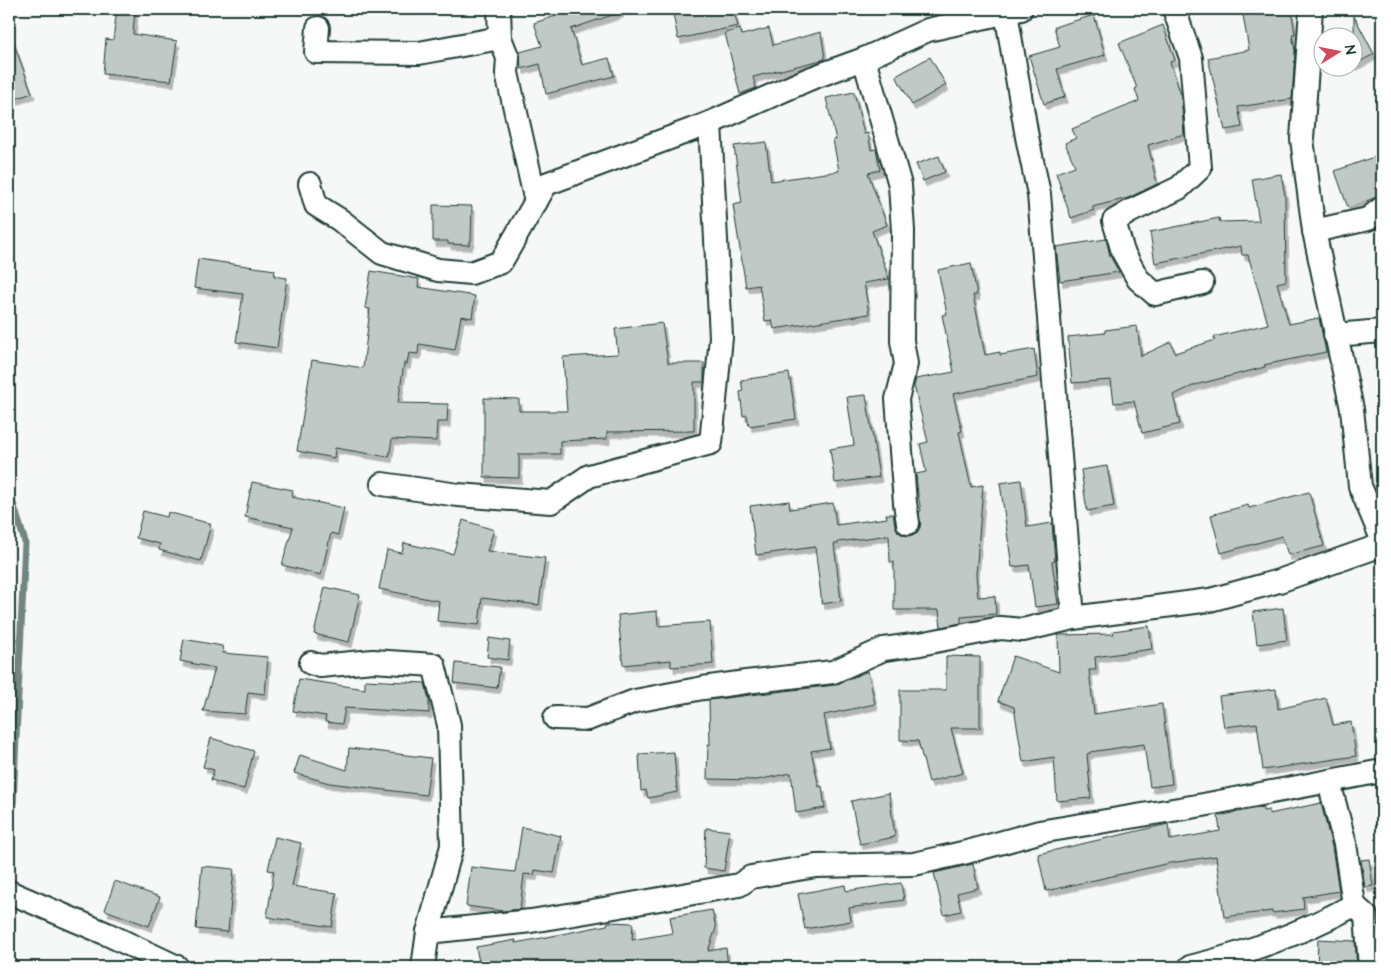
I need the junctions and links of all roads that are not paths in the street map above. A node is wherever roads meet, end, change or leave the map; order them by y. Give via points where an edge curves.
1 (499, 9) edge
2 (1174, 9) edge
3 (1311, 9) edge
4 (1013, 10) edge
5 (318, 28) dead end
6 (500, 38) junction
7 (864, 59) junction
8 (710, 123) junction
9 (310, 184) dead end
10 (536, 202) junction
11 (1382, 208) edge
12 (1314, 231) junction
13 (1202, 284) dead end
14 (1382, 331) edge
15 (1335, 335) junction
16 (382, 484) dead end
17 (908, 523) dead end
18 (1382, 539) edge
19 (1382, 545) edge
20 (1073, 618) junction
21 (311, 663) dead end
22 (555, 718) dead end
23 (1382, 772) edge
24 (1329, 782) junction
25 (9, 892) edge
26 (1354, 905) junction
27 (428, 932) junction
28 (177, 967) edge
29 (423, 967) edge
30 (1190, 967) edge
31 (1370, 967) edge

1 - 6 street
2 - 13 street via 1191,58 1200,168 1179,188 1114,221 1123,252 1134,272 1155,294
3 - 12 street via 1302,139
4 - 7 street via 928,30
4 - 20 street via 1027,137 1039,194
5 - 6 street via 316,52 420,53
6 - 10 street via 508,58 506,73
7 - 8 street via 809,79
7 - 17 street via 900,185 902,341 906,364 897,399
8 - 10 street via 546,184
8 - 16 street via 721,337 711,443 589,476 551,502 458,495
9 - 10 street via 316,205 382,253 438,270 472,273 501,262
11 - 12 street via 1368,219
12 - 15 street
14 - 15 street
15 - 18 street via 1352,408 1360,486
19 - 20 street via 1279,581 1210,600
20 - 22 street via 1023,630 1001,628 884,649 834,672 703,688 635,701 588,719
21 - 27 street via 320,666 373,661 434,666 450,725 452,846
23 - 24 street
24 - 26 street via 1345,844
24 - 27 street via 1039,832 914,864 816,866 751,878 739,885 592,912
25 - 28 street
26 - 30 street via 1324,921 1265,944
26 - 31 street via 1366,916
27 - 29 street

